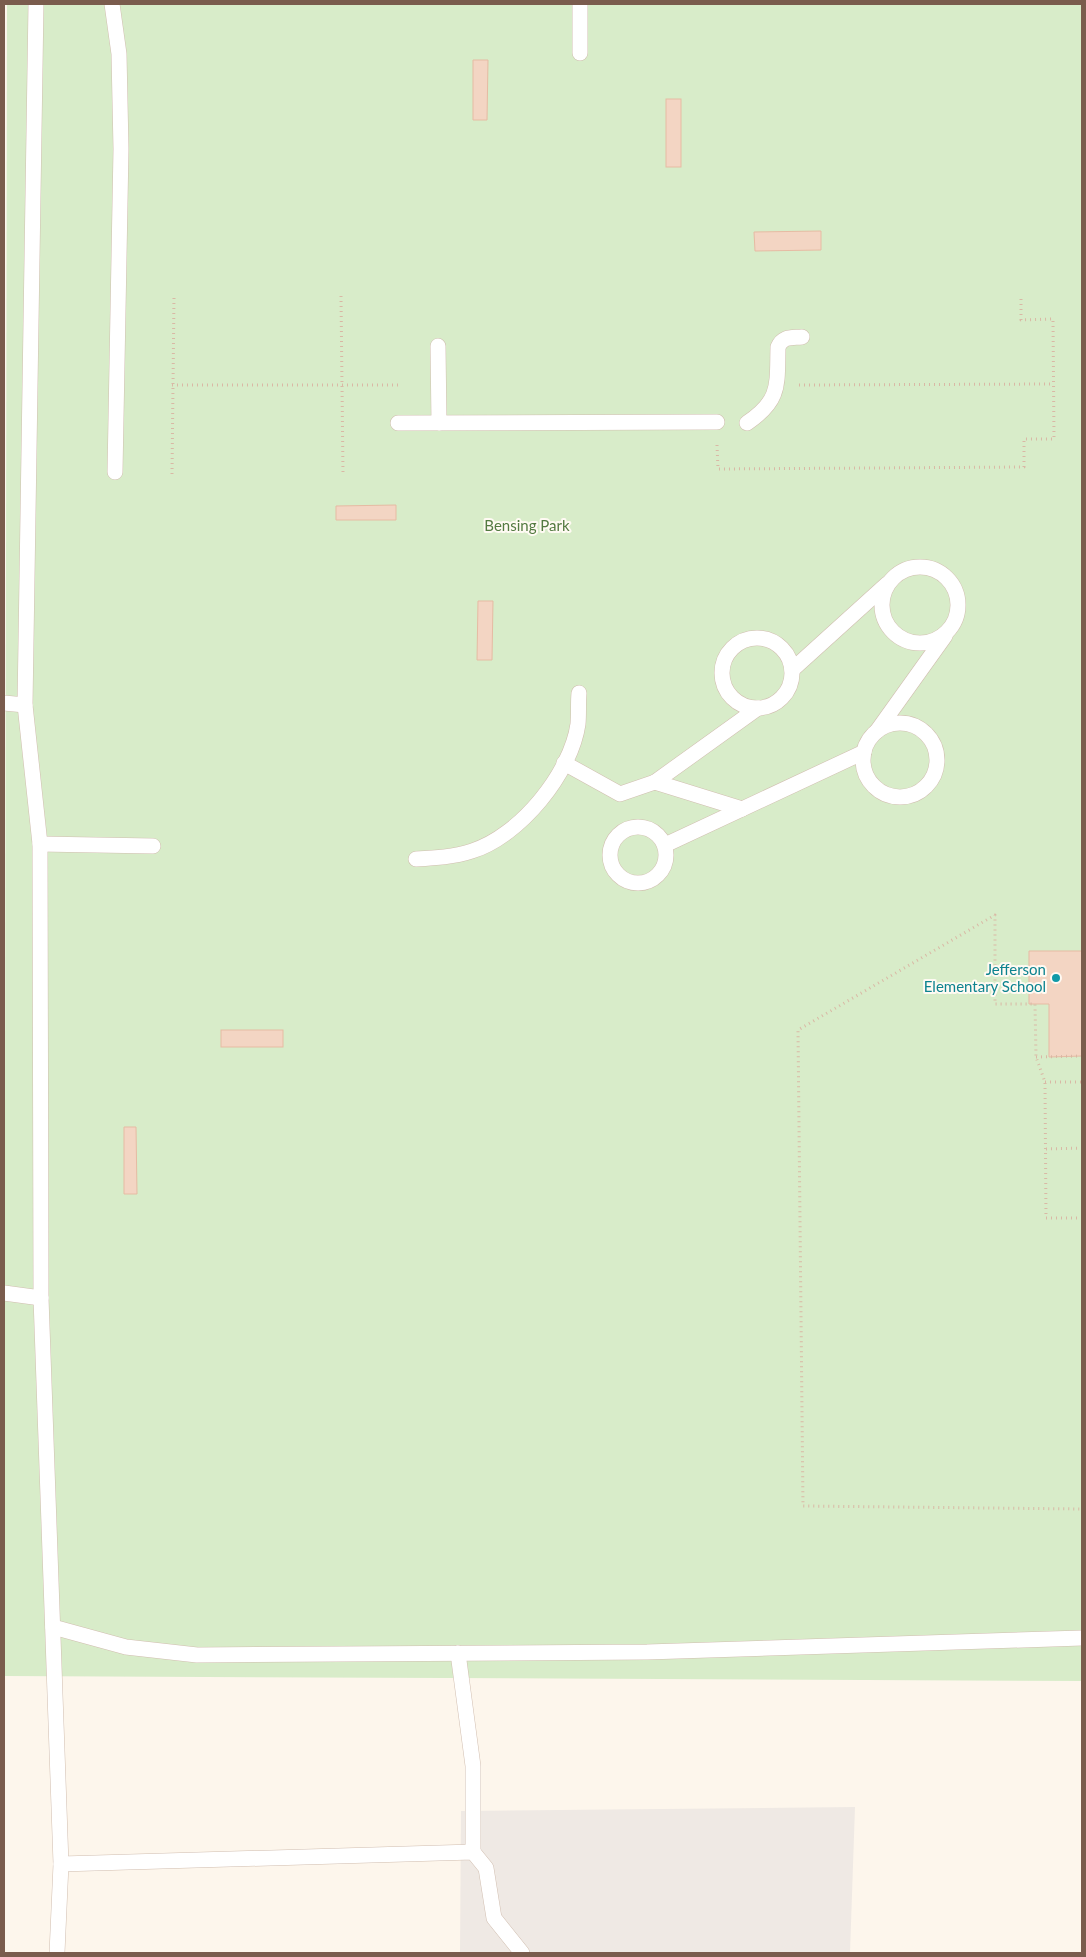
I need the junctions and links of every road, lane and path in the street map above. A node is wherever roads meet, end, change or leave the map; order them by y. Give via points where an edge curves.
1 (36, 4) edge
2 (112, 4) edge
3 (580, 4) edge
4 (580, 53) dead end
5 (174, 296) dead end
6 (341, 296) dead end
7 (1021, 297) dead end
8 (802, 337) dead end
9 (438, 346) dead end
10 (1054, 384) junction
11 (172, 385) junction
12 (342, 385) junction
13 (400, 385) dead end
14 (777, 385) junction
15 (717, 422) dead end
16 (398, 423) dead end
17 (439, 423) junction
18 (747, 423) dead end
19 (717, 442) dead end
20 (115, 472) dead end
21 (343, 473) dead end
22 (172, 474) dead end
23 (888, 583) junction
24 (948, 632) junction
25 (792, 670) junction
26 (579, 693) dead end
27 (4, 703) edge
28 (25, 705) junction
29 (758, 708) junction
30 (876, 732) junction
31 (864, 752) junction
32 (564, 763) junction
33 (655, 782) junction
34 (742, 809) junction
35 (40, 844) junction
36 (665, 845) dead end
37 (153, 846) dead end
38 (416, 859) dead end
39 (1036, 1056) junction
40 (1082, 1056) edge
41 (1045, 1082) junction
42 (1082, 1082) edge
43 (1082, 1148) edge
44 (1046, 1149) junction
45 (1082, 1218) edge
46 (4, 1292) edge
47 (41, 1298) junction
48 (1082, 1509) edge
49 (53, 1627) junction
50 (1082, 1638) edge
51 (458, 1653) junction
52 (473, 1852) junction
53 (61, 1864) junction
54 (57, 1953) edge
55 (522, 1953) edge

1 - 28 lane
2 - 20 lane via 119,54 120,149
3 - 4 lane
5 - 11 path
6 - 12 path
7 - 10 path via 1021,320 1053,319
8 - 14 lane via 786,338 780,342
9 - 17 lane
10 - 14 path
10 - 19 path via 1054,439 1024,439 1024,467 718,470
11 - 12 path
11 - 22 path
12 - 13 path
12 - 21 path
14 - 18 lane via 762,413
15 - 17 lane
16 - 17 lane
23 - 24 lane via 882,607 884,619 896,634 913,643 925,643
23 - 24 lane via 909,568 934,569 945,576 958,597 955,622
23 - 25 lane
24 - 30 lane
25 - 29 lane via 791,681 779,700
25 - 29 lane via 783,649 768,640 751,638 731,649 724,659 722,671 728,693 736,701
26 - 32 lane via 578,725
27 - 28 lane
28 - 35 lane
29 - 33 lane
30 - 31 lane via 868,740
30 - 31 lane via 886,725 898,723 921,729 936,749 937,761 931,779 918,792 907,796 882,792 866,775
31 - 34 lane
32 - 33 lane via 620,794
32 - 38 lane via 544,796 500,837 473,851 445,858
33 - 34 lane
34 - 36 lane
35 - 37 lane
35 - 47 lane
39 - 40 path
39 - 41 path
39 - 48 path via 1035,1004 996,1004 995,915 798,1030 803,1506
41 - 42 path
41 - 44 path
43 - 44 path
44 - 45 path via 1046,1218
46 - 47 lane
47 - 49 lane
49 - 51 lane via 126,1647 197,1655
49 - 53 lane
50 - 51 lane via 647,1652
51 - 52 lane via 473,1766
52 - 53 lane
52 - 55 lane via 486,1868 494,1918
53 - 54 lane

